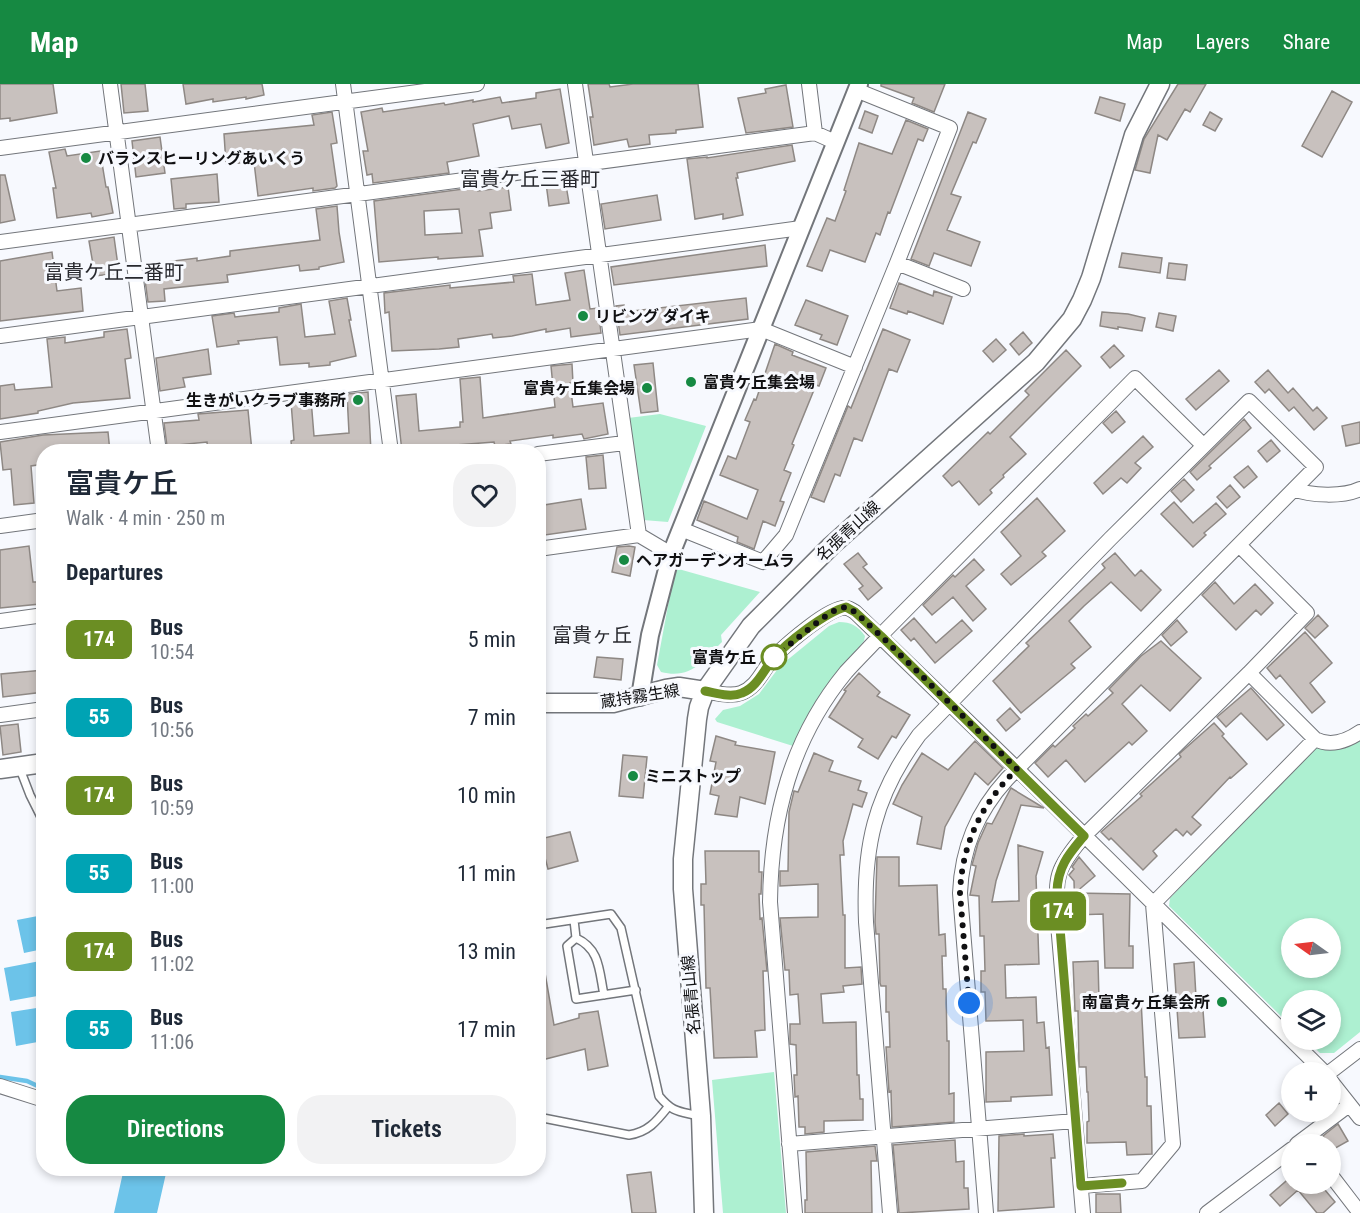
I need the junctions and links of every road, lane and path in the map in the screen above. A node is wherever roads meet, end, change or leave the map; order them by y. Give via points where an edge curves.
1 (110, 84) edge
2 (343, 84) edge
3 (477, 84) edge
4 (575, 84) edge
5 (809, 84) edge
6 (1160, 84) edge
7 (858, 87) edge
8 (345, 102) junction
9 (116, 132) junction
10 (815, 133) junction
11 (836, 142) junction
12 (0, 148) edge
13 (586, 163) junction
14 (356, 194) junction
15 (128, 225) junction
16 (801, 228) junction
17 (0, 242) edge
18 (599, 256) junction
19 (897, 263) junction
20 (370, 286) junction
21 (963, 289) dead end
22 (140, 317) junction
23 (761, 329) junction
24 (0, 336) edge
25 (611, 350) junction
26 (855, 367) junction
27 (383, 380) junction
28 (154, 411) junction
29 (0, 432) edge
30 (624, 443) junction
31 (158, 444) edge
32 (390, 444) edge
33 (1203, 445) junction
34 (546, 453) edge
35 (1294, 489) junction
36 (1360, 489) edge
37 (36, 521) edge
38 (0, 526) edge
39 (681, 529) junction
40 (639, 535) junction
41 (1239, 546) junction
42 (546, 548) edge
43 (671, 554) junction
44 (36, 616) edge
45 (0, 621) edge
46 (881, 636) junction
47 (1249, 673) junction
48 (705, 691) junction
49 (640, 697) junction
50 (546, 703) edge
51 (950, 703) junction
52 (36, 710) edge
53 (0, 715) edge
54 (1360, 732) edge
55 (1315, 739) junction
56 (36, 764) edge
57 (20, 766) junction
58 (0, 769) edge
59 (1017, 769) junction
60 (36, 807) edge
61 (1084, 836) junction
62 (1153, 904) junction
63 (573, 920) junction
64 (546, 925) edge
65 (576, 938) junction
66 (636, 990) junction
67 (604, 995) junction
68 (1360, 1049) edge
69 (1314, 1062) edge
70 (1341, 1064) edge
71 (0, 1086) edge
72 (1341, 1094) edge
73 (36, 1097) edge
74 (1349, 1105) junction
75 (668, 1107) junction
76 (701, 1116) junction
77 (1360, 1118) edge
78 (546, 1119) edge
79 (1075, 1121) junction
80 (980, 1129) junction
81 (1314, 1134) edge
82 (885, 1137) junction
83 (789, 1144) junction
84 (1281, 1157) edge
85 (1081, 1186) junction
86 (1341, 1188) edge
87 (704, 1213) edge
88 (795, 1213) edge
89 (890, 1213) edge
90 (986, 1213) edge
91 (1083, 1213) edge
92 (1207, 1213) edge
93 (1360, 1213) edge

1 - 9 street
2 - 8 street
3 - 8 street
4 - 13 street
5 - 10 street
6 - 48 main road, 名張青山線 via 1134,135 1091,278 1072,319 1036,362 831,546 751,626
7 - 11 street
7 - 19 street via 950,128
8 - 9 street
8 - 14 street
9 - 12 street
9 - 15 street
10 - 11 street
10 - 13 street
11 - 16 street
13 - 14 street
13 - 18 street
14 - 15 street
14 - 20 street
15 - 17 street
15 - 22 street
16 - 18 street
16 - 23 street
18 - 20 street
18 - 25 street
19 - 21 street
19 - 26 street
20 - 22 street
20 - 27 street
22 - 24 street
22 - 28 street
23 - 25 street
23 - 26 street
23 - 39 street
25 - 27 street
25 - 30 street
26 - 39 street via 786,534 763,562
27 - 28 street
27 - 32 street
28 - 29 street
28 - 31 street
30 - 34 street
30 - 40 street
33 - 35 street via 1249,401 1316,466
33 - 46 street via 1135,378
33 - 51 street
35 - 36 street via 1306,494 1352,493
35 - 41 street
37 - 38 street
39 - 43 street
40 - 42 street
40 - 43 street
41 - 47 street via 1307,613
41 - 59 street
43 - 49 street via 650,635
44 - 45 street
46 - 48 street via 855,612 846,607 837,609 774,657 752,687 741,694
46 - 51 street
46 - 83 street via 847,672 810,727 794,760 777,818 771,902
47 - 55 street
47 - 61 street
48 - 49 main road, 蔵持霧生線 via 680,687
48 - 76 main road, 名張青山線 via 698,713 683,859
49 - 50 main road, 蔵持霧生線 via 613,703
51 - 59 street
51 - 82 street via 918,735 897,767 870,839 865,878 866,922
52 - 53 street
54 - 55 street via 1328,744
55 - 62 street
56 - 57 main road
57 - 58 main road
57 - 60 lane
59 - 61 street
59 - 80 street via 979,816 961,875
61 - 62 street
61 - 79 street via 1061,865 1057,878
62 - 69 street
62 - 85 street via 1173,1144 1142,1181
63 - 64 lane
63 - 65 lane
63 - 66 lane via 611,914 621,928
65 - 67 lane via 594,950
65 - 67 lane via 567,946 576,999
66 - 67 lane
66 - 75 lane via 659,1096
68 - 70 street
71 - 73 street
72 - 74 street
74 - 77 street
74 - 81 street
75 - 76 lane
75 - 78 lane via 652,1127 629,1136
76 - 87 main road, 名張青山線
79 - 80 street
79 - 85 street
80 - 82 street
80 - 90 street
82 - 83 street
82 - 89 street
83 - 88 street
84 - 92 street
85 - 91 street
86 - 93 street

